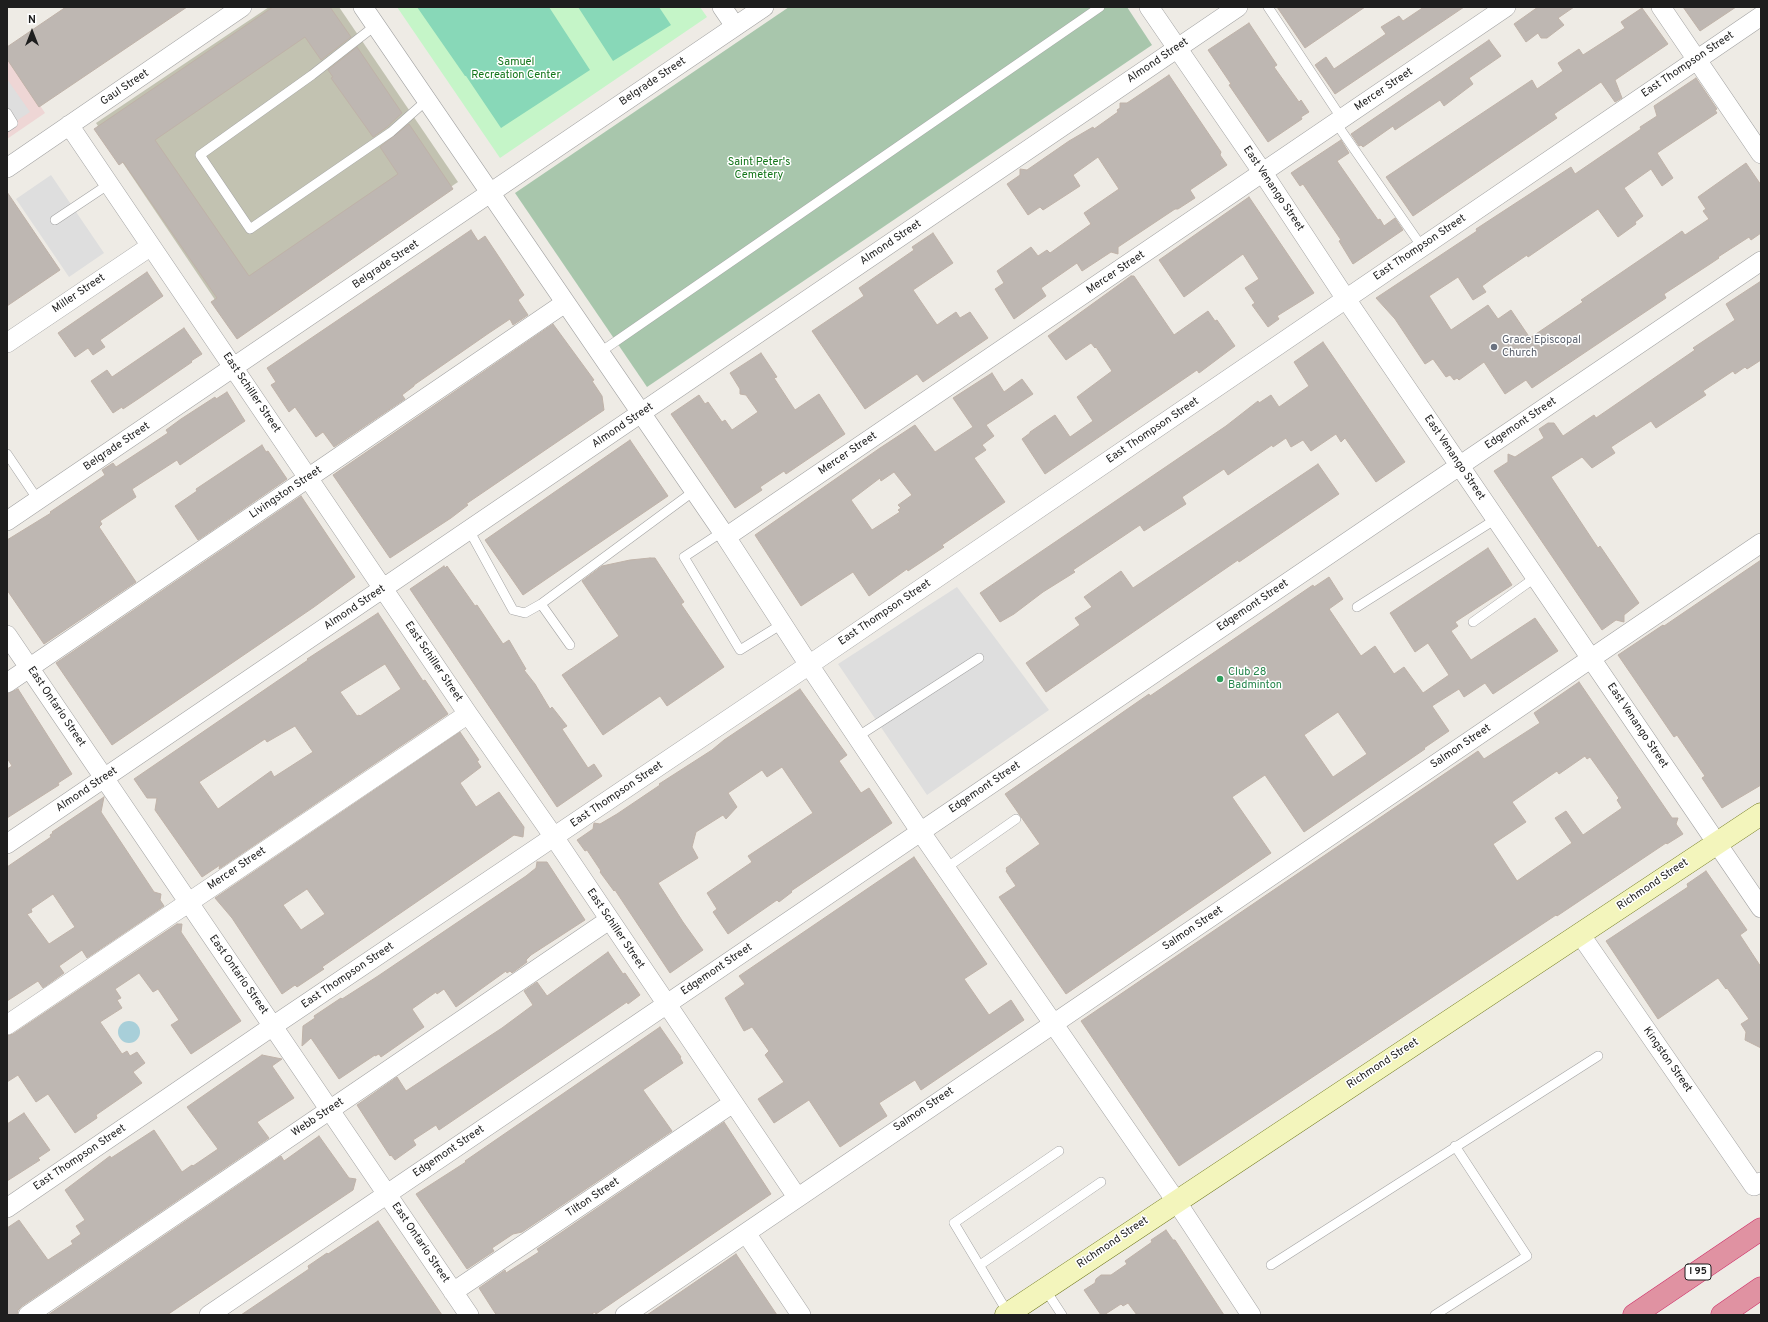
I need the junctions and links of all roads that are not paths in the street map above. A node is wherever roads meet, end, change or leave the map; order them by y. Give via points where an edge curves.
1 (242, 7) edge
2 (363, 7) edge
3 (722, 7) edge
4 (764, 7) edge
5 (1100, 7) edge
6 (1149, 7) edge
7 (1238, 7) edge
8 (1268, 7) edge
9 (1506, 7) edge
10 (1661, 7) edge
11 (1761, 16) edge
12 (376, 26) junction
13 (735, 26) junction
14 (1177, 49) junction
15 (1697, 59) junction
16 (427, 100) junction
17 (7, 113) edge
18 (1339, 121) junction
19 (70, 125) junction
20 (7, 127) edge
21 (1761, 154) edge
22 (7, 168) edge
23 (1263, 173) junction
24 (109, 184) junction
25 (490, 194) junction
26 (54, 220) dead end
27 (150, 246) junction
28 (1422, 247) junction
29 (1761, 260) edge
30 (1346, 299) junction
31 (565, 303) junction
32 (7, 343) edge
33 (599, 353) junction
34 (234, 367) junction
35 (641, 413) junction
36 (7, 454) edge
37 (1459, 465) junction
38 (308, 478) junction
39 (694, 491) junction
40 (38, 500) junction
41 (1496, 519) junction
42 (7, 522) edge
43 (469, 530) junction
44 (724, 535) junction
45 (1761, 543) edge
46 (1536, 577) junction
47 (383, 589) junction
48 (541, 604) junction
49 (1357, 607) dead end
50 (1473, 622) dead end
51 (782, 624) junction
52 (7, 635) edge
53 (570, 645) dead end
54 (979, 658) dead end
55 (1592, 659) junction
56 (809, 665) junction
57 (29, 668) junction
58 (7, 682) edge
59 (468, 714) junction
60 (857, 737) junction
61 (104, 779) junction
62 (1761, 814) edge
63 (1016, 819) dead end
64 (920, 831) junction
65 (554, 837) junction
66 (1717, 843) junction
67 (7, 844) edge
68 (946, 868) junction
69 (188, 902) junction
70 (1761, 908) edge
71 (609, 920) junction
72 (1580, 934) junction
73 (667, 1005) junction
74 (1053, 1023) junction
75 (7, 1025) edge
76 (273, 1026) junction
77 (1598, 1056) dead end
78 (733, 1103) junction
79 (330, 1110) junction
80 (1455, 1146) junction
81 (1059, 1151) dead end
82 (1102, 1182) dead end
83 (1758, 1184) edge
84 (386, 1194) junction
85 (797, 1197) junction
86 (1176, 1201) junction
87 (7, 1208) edge
88 (1761, 1229) edge
89 (746, 1233) junction
90 (980, 1265) junction
91 (1271, 1265) dead end
92 (1761, 1288) edge
93 (1045, 1289) junction
94 (453, 1292) junction
95 (1007, 1314) edge
96 (28, 1315) edge
97 (209, 1315) edge
98 (469, 1315) edge
99 (625, 1315) edge
100 (801, 1315) edge
101 (1062, 1315) edge
102 (1252, 1315) edge
103 (1435, 1315) edge
104 (1634, 1315) edge
105 (1722, 1315) edge

1 - 19 street, Gaul Street
2 - 12 street
3 - 13 street
4 - 13 street, Belgrade Street
5 - 33 lane
6 - 14 street, East Venango Street
7 - 14 street, Almond Street
8 - 18 lane
9 - 18 street, Mercer Street
10 - 15 street
11 - 15 street, East Thompson Street
12 - 16 street
12 - 16 lane via 200,155 250,229 391,132
13 - 25 street, Belgrade Street
14 - 23 street, East Venango Street
14 - 35 street, Almond Street
15 - 21 street
15 - 28 street, East Thompson Street
16 - 25 street
17 - 20 lane via 13,123
18 - 23 street, Mercer Street
18 - 28 lane
19 - 22 street, Gaul Street
19 - 24 street, East Schiller Street
23 - 30 street, East Venango Street
23 - 44 street, Mercer Street
24 - 26 lane
24 - 27 street, East Schiller Street
25 - 31 street
25 - 34 street, Belgrade Street
27 - 32 street, Miller Street
27 - 34 street, East Schiller Street
28 - 30 street, East Thompson Street
29 - 37 street, Edgemont Street
30 - 37 street, East Venango Street
30 - 56 street, East Thompson Street
31 - 33 street
31 - 38 street, Livingston Street
33 - 35 street
34 - 38 street, East Schiller Street
34 - 40 street, Belgrade Street
35 - 39 street
35 - 43 street, Almond Street
36 - 40 lane
37 - 41 street, East Venango Street
37 - 64 street, Edgemont Street
38 - 47 street, East Schiller Street
38 - 57 street, Livingston Street
39 - 44 street
39 - 48 lane
40 - 42 street, Belgrade Street
41 - 46 street, East Venango Street
41 - 49 lane
43 - 47 street, Almond Street
43 - 48 lane via 513,610 525,613
44 - 51 street
44 - 51 lane via 684,557 740,650
45 - 55 street, Salmon Street
46 - 50 lane
46 - 55 street, East Venango Street
47 - 59 street, East Schiller Street
47 - 61 street, Almond Street
48 - 53 lane
51 - 56 street
52 - 57 street, East Ontario Street
54 - 60 lane
55 - 66 street, East Venango Street
55 - 74 street, Salmon Street
56 - 60 street
56 - 65 street, East Thompson Street
57 - 58 street, Livingston Street
57 - 61 street, East Ontario Street
59 - 65 street, East Schiller Street
59 - 69 street, Mercer Street
60 - 64 street
61 - 67 street, Almond Street
61 - 69 street, East Ontario Street
62 - 66 main road, Richmond Street
63 - 68 lane
64 - 68 street
64 - 73 street, Edgemont Street
65 - 71 street, East Schiller Street
65 - 76 street, East Thompson Street
66 - 70 street, East Venango Street
66 - 72 main road, Richmond Street
68 - 74 street
69 - 75 street, Mercer Street
69 - 76 street, East Ontario Street
71 - 73 street, East Schiller Street
71 - 79 street, Webb Street
72 - 83 street, Kingston Street
72 - 86 main road, Richmond Street
73 - 78 street, East Schiller Street
73 - 84 street, Edgemont Street
74 - 85 street, Salmon Street
74 - 86 street
76 - 79 street, East Ontario Street
76 - 87 street, East Thompson Street
77 - 80 lane
78 - 85 street, East Schiller Street
78 - 94 street, Tilton Street
79 - 84 street, East Ontario Street
79 - 96 street, Webb Street
80 - 91 lane
80 - 103 lane via 1527,1256
81 - 90 lane via 954,1223
82 - 90 lane
84 - 94 street, East Ontario Street
84 - 97 street, Edgemont Street
85 - 89 street, Salmon Street
86 - 93 main road, Richmond Street
86 - 102 street
88 - 104 highway, I 95
89 - 99 street, Salmon Street
89 - 100 street
90 - 95 lane
92 - 105 highway
93 - 95 main road, Richmond Street
93 - 101 lane
94 - 98 street, East Ontario Street

